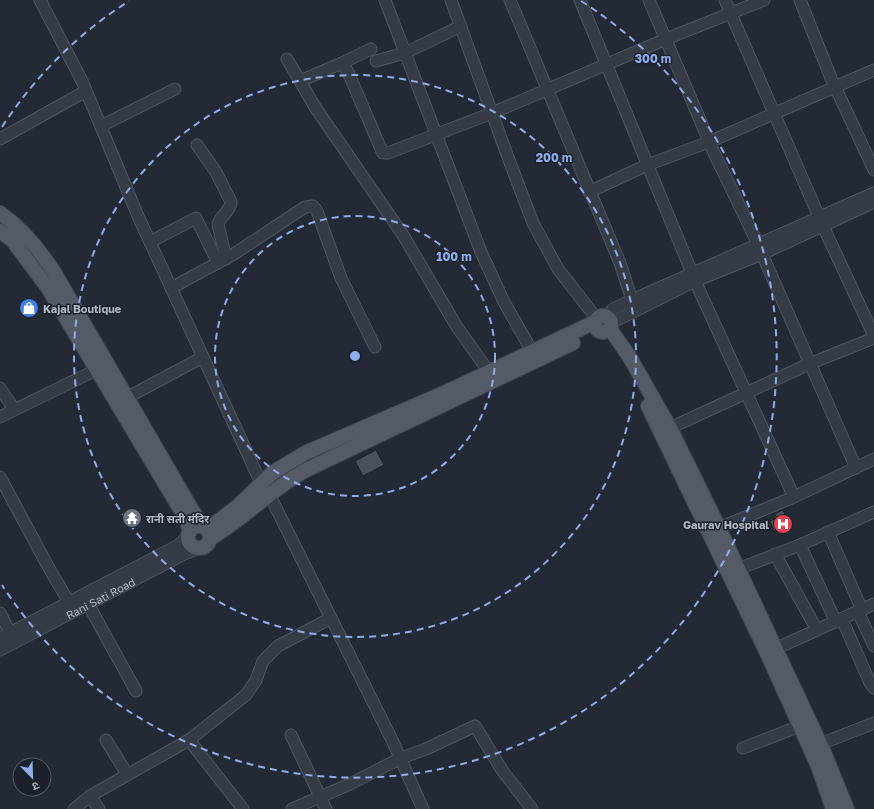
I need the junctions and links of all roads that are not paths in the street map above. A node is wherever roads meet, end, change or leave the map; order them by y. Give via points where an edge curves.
1 (40, 0) edge
2 (385, 0) edge
3 (451, 0) edge
4 (510, 0) edge
5 (580, 0) edge
6 (649, 0) edge
7 (725, 0) edge
8 (764, 0) edge
9 (800, 0) edge
10 (731, 14) junction
11 (461, 26) junction
12 (666, 39) junction
13 (371, 49) dead end
14 (405, 52) junction
15 (287, 59) dead end
16 (376, 61) dead end
17 (342, 63) junction
18 (606, 66) junction
19 (874, 70) edge
20 (300, 81) junction
21 (835, 87) junction
22 (175, 89) dead end
23 (546, 90) junction
24 (86, 91) junction
25 (774, 113) junction
26 (492, 114) junction
27 (101, 126) junction
28 (436, 134) junction
29 (0, 139) edge
30 (709, 142) junction
31 (197, 145) dead end
32 (647, 165) junction
33 (874, 170) edge
34 (589, 192) junction
35 (874, 193) edge
36 (874, 202) edge
37 (0, 213) edge
38 (821, 222) junction
39 (0, 231) edge
40 (150, 242) junction
41 (760, 249) junction
42 (222, 261) junction
43 (693, 277) junction
44 (171, 288) junction
45 (632, 300) junction
46 (603, 325) junction
47 (874, 337) edge
48 (375, 347) dead end
49 (533, 352) junction
50 (203, 357) junction
51 (809, 364) junction
52 (96, 370) junction
53 (489, 372) junction
54 (0, 388) edge
55 (747, 393) junction
56 (128, 397) junction
57 (14, 409) junction
58 (0, 416) edge
59 (670, 428) junction
60 (874, 459) edge
61 (856, 468) junction
62 (0, 477) edge
63 (265, 488) junction
64 (794, 497) junction
65 (874, 512) edge
66 (719, 528) junction
67 (207, 531) junction
68 (828, 532) junction
69 (189, 533) junction
70 (800, 545) junction
71 (200, 548) junction
72 (775, 554) junction
73 (738, 569) junction
74 (70, 602) junction
75 (88, 604) junction
76 (874, 604) edge
77 (860, 611) junction
78 (0, 613) edge
79 (331, 618) junction
80 (839, 621) junction
81 (817, 630) junction
82 (5, 636) edge
83 (874, 646) edge
84 (775, 648) junction
85 (0, 650) edge
86 (874, 688) edge
87 (136, 691) dead end
88 (874, 723) edge
89 (800, 726) junction
90 (291, 734) dead end
91 (106, 740) dead end
92 (189, 740) junction
93 (820, 744) junction
94 (744, 748) dead end
95 (400, 758) junction
96 (127, 774) junction
97 (90, 796) junction
98 (322, 796) junction
99 (74, 809) edge
100 (99, 809) edge
101 (243, 809) edge
102 (292, 809) edge
103 (326, 809) edge
104 (423, 809) edge
105 (532, 809) edge
106 (833, 809) edge
107 (847, 809) edge

1 - 24 street
2 - 14 street
3 - 11 street
4 - 23 street
5 - 18 street
6 - 12 street
7 - 10 street
8 - 10 street
9 - 21 street
10 - 12 street
10 - 25 street
11 - 14 street
11 - 26 street
12 - 18 street
12 - 30 street
13 - 17 street
14 - 16 street
14 - 28 street
15 - 20 street
17 - 20 street
17 - 28 street via 383,153
18 - 23 street
18 - 32 street
19 - 21 street
20 - 53 street via 403,235 457,327
21 - 25 street
21 - 33 street
22 - 27 street
23 - 26 street
23 - 34 street
24 - 27 street
24 - 29 street
25 - 30 street
25 - 38 street
26 - 28 street
26 - 46 street via 533,223 558,269
27 - 40 street
28 - 49 street via 481,252 504,302
30 - 32 street
30 - 41 street
31 - 42 street via 216,172 231,202 218,224
32 - 34 street
32 - 43 street
34 - 45 street via 620,263
35 - 38 street
36 - 38 street
37 - 56 main road via 25,233 42,254
38 - 41 street
38 - 47 street
39 - 52 main road via 13,241 32,264
40 - 42 street via 196,218
40 - 44 street
41 - 43 street
41 - 51 street
42 - 44 street
42 - 48 street via 305,207 313,206 341,278
43 - 45 street
43 - 46 street
43 - 55 street
44 - 50 street
45 - 46 street via 613,309
46 - 49 main road
46 - 59 main road via 629,356
46 - 63 main road via 548,356
46 - 89 main road via 644,399
47 - 51 street
49 - 53 main road
50 - 56 street
50 - 63 street
51 - 55 street
51 - 61 street
52 - 57 street
52 - 69 main road via 182,511
53 - 63 main road via 305,454 282,466
54 - 57 street
55 - 59 street
55 - 64 street
56 - 67 main road via 192,510
57 - 58 street
59 - 66 main road
60 - 61 street
61 - 64 street
62 - 74 street
63 - 67 main road via 233,524
63 - 79 street
64 - 66 street
65 - 68 street
66 - 73 main road
67 - 69 main road via 193,527
67 - 71 main road via 209,543
68 - 70 street
68 - 77 street
69 - 71 main road via 191,545
69 - 74 street via 179,545
70 - 72 street
70 - 80 street
71 - 75 street, Rani Sati Road
72 - 73 street
72 - 81 street
73 - 84 main road
74 - 82 street
75 - 85 street, Rani Sati Road
75 - 87 street
76 - 77 street
77 - 80 street
77 - 83 street
78 - 82 street
79 - 92 street via 278,646 263,661 256,680 246,695
79 - 95 street
80 - 81 street
80 - 86 street
81 - 84 street
84 - 93 main road
88 - 93 street
89 - 94 street
89 - 106 main road
90 - 98 street
91 - 96 street
92 - 96 street
92 - 101 street
93 - 107 main road
95 - 98 street
95 - 104 street
95 - 105 street via 475,726 502,770
96 - 97 street
97 - 99 street
97 - 100 street
98 - 102 street
98 - 103 street

